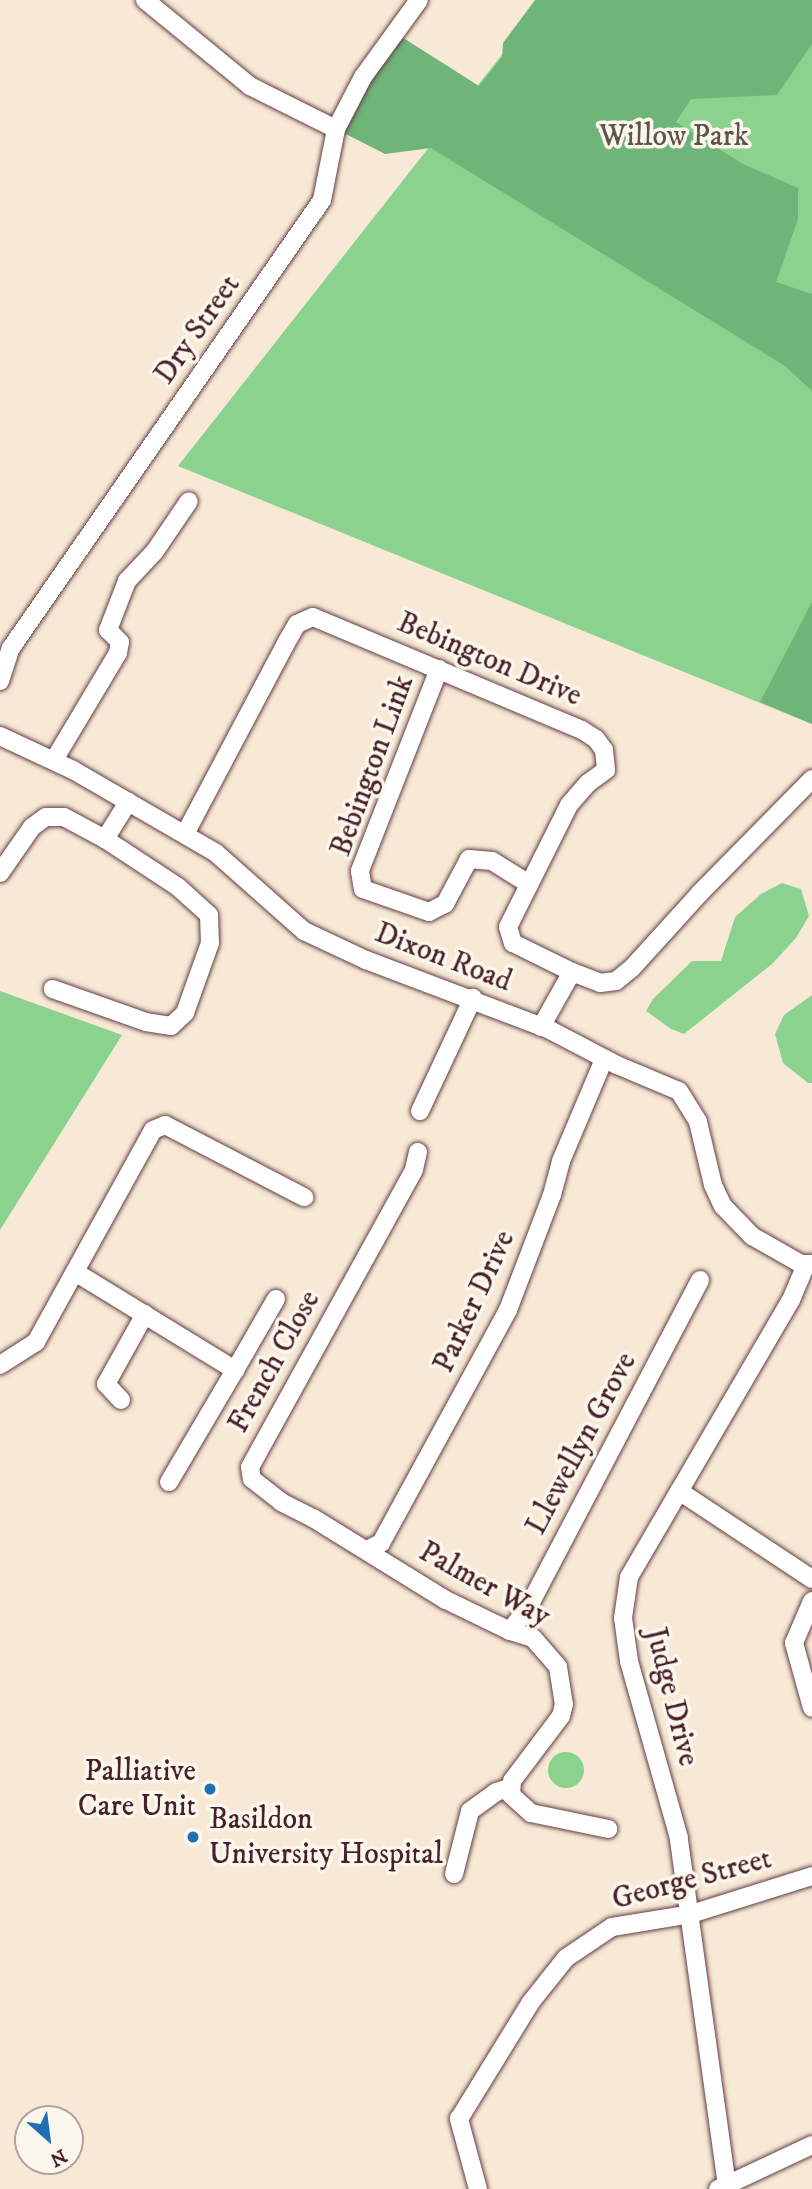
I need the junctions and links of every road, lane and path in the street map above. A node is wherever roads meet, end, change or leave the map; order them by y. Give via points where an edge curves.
1 (145, 0) edge
2 (419, 0) edge
3 (336, 129) junction
4 (189, 501) dead end
5 (439, 668) junction
6 (0, 681) edge
7 (0, 736) edge
8 (54, 760) junction
9 (812, 779) edge
10 (128, 802) junction
11 (185, 834) junction
12 (105, 839) junction
13 (0, 873) edge
14 (529, 884) junction
15 (572, 972) junction
16 (53, 989) dead end
17 (473, 998) junction
18 (541, 1027) junction
19 (604, 1059) junction
20 (420, 1111) dead end
21 (418, 1152) dead end
22 (304, 1198) dead end
23 (810, 1263) edge
24 (75, 1272) junction
25 (700, 1280) dead end
26 (276, 1298) dead end
27 (145, 1314) junction
28 (0, 1365) edge
29 (235, 1370) junction
30 (121, 1400) dead end
31 (169, 1482) dead end
32 (679, 1491) junction
33 (367, 1550) junction
34 (812, 1579) edge
35 (812, 1601) edge
36 (510, 1631) junction
37 (812, 1708) edge
38 (509, 1788) junction
39 (608, 1829) dead end
40 (454, 1874) dead end
41 (812, 1876) edge
42 (691, 1914) junction
43 (812, 2145) edge
44 (722, 2187) edge
45 (478, 2189) edge

1 - 3 street via 250,86
2 - 3 street, Dry Street via 363,77
3 - 6 street, Dry Street via 322,200 11,648
4 - 8 street via 155,551 127,580 108,630 120,642 118,653
5 - 11 street, Bebington Drive via 323,619 305,619 286,643
5 - 14 street, Bebington Drive via 582,730 604,750 606,770 569,806
5 - 14 street, Bebington Link via 360,871 363,888 429,912 444,904 469,859 492,861
7 - 8 street, Dixon Road
8 - 10 street, Dixon Road
9 - 15 street, Bebington Drive via 616,981 600,983
10 - 11 street, Dixon Road
10 - 12 street
11 - 17 street, Dixon Road via 216,853 304,931 366,960
12 - 13 street via 64,817 46,817 32,827
12 - 16 street via 197,903 209,915 210,943 185,1013 171,1026 146,1022
14 - 15 street, Bebington Drive via 508,936 520,948
15 - 18 street
17 - 18 street, Dixon Road
17 - 20 street
18 - 19 street, Dixon Road
19 - 23 street, Dixon Road via 679,1091 698,1122 713,1185 723,1206 752,1236 800,1264
19 - 33 street, Parker Drive via 561,1161 508,1310 381,1543
21 - 33 street, French Close via 414,1170 250,1467 259,1487
22 - 24 street via 165,1125 153,1130
23 - 32 street, Judge Drive
24 - 27 street
24 - 28 street via 36,1342
25 - 36 street, Llewellyn Grove via 530,1604
26 - 29 street
27 - 29 street
27 - 30 street via 106,1384
29 - 31 street
32 - 34 street
32 - 42 street, Judge Drive via 629,1577 622,1618 629,1661 678,1838
33 - 36 street, Palmer Way via 446,1600
35 - 37 street via 794,1643
36 - 38 street, Palmer Way via 533,1638 552,1658 562,1678 564,1704 561,1716
38 - 39 street via 511,1796 531,1813
38 - 40 street, Palmer Way via 470,1811
41 - 42 street, George Street
42 - 44 street, Judge Drive
42 - 45 street, George Street via 612,1927 566,1958 531,2002 459,2119
43 - 44 street

